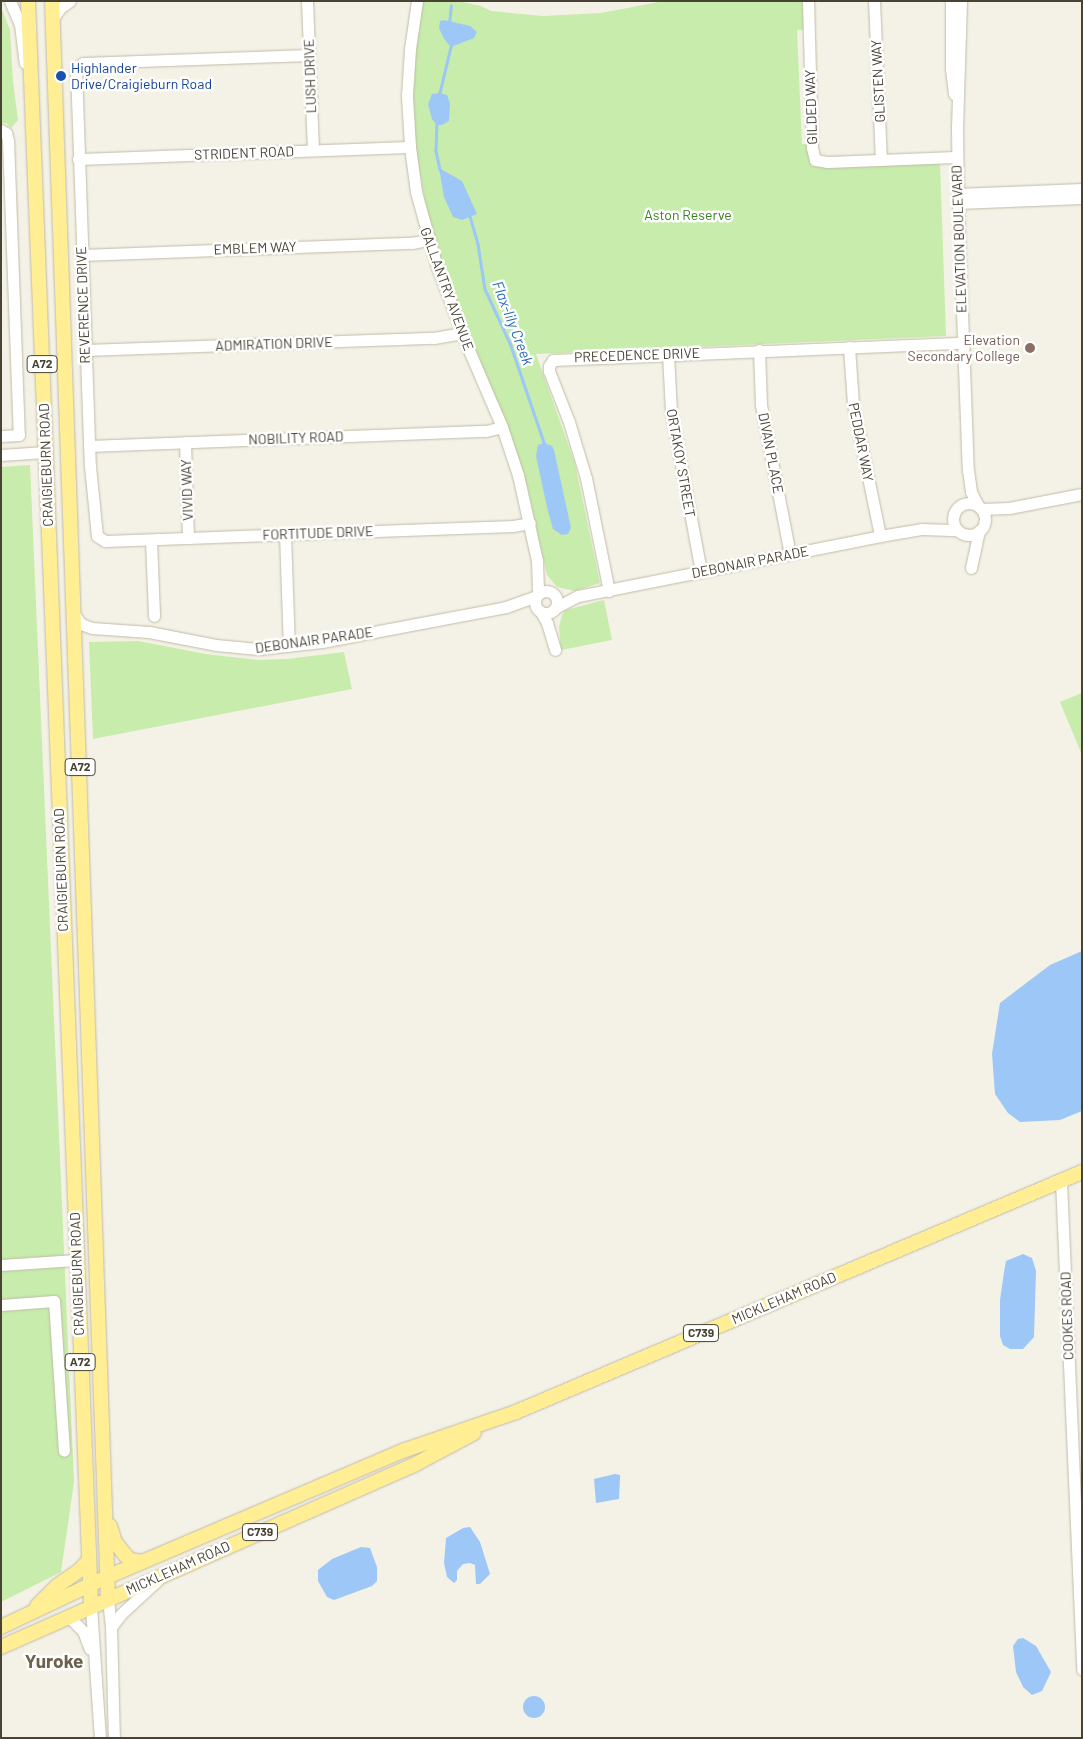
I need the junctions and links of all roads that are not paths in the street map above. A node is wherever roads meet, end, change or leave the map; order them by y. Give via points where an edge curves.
1 (10, 1) edge
2 (28, 1) edge
3 (52, 1) edge
4 (70, 1) edge
5 (307, 1) edge
6 (808, 1) edge
7 (874, 1) edge
8 (950, 1) edge
9 (961, 1) edge
10 (415, 3) edge
11 (52, 20) junction
12 (309, 55) junction
13 (32, 104) junction
14 (957, 128) junction
15 (1, 130) edge
16 (410, 147) junction
17 (313, 150) junction
18 (956, 157) junction
19 (78, 159) junction
20 (881, 160) junction
21 (1082, 189) edge
22 (957, 198) junction
23 (1082, 198) edge
24 (428, 240) junction
25 (81, 255) junction
26 (463, 333) junction
27 (963, 343) junction
28 (849, 347) junction
29 (85, 350) junction
30 (759, 350) junction
31 (668, 354) junction
32 (502, 427) junction
33 (1, 436) edge
34 (185, 442) junction
35 (89, 446) junction
36 (45, 452) junction
37 (1, 456) edge
38 (968, 470) junction
39 (1082, 494) edge
40 (979, 508) junction
41 (1009, 508) junction
42 (956, 510) junction
43 (530, 523) junction
44 (982, 526) junction
45 (922, 528) junction
46 (960, 532) junction
47 (285, 534) junction
48 (880, 536) junction
49 (188, 538) junction
50 (151, 540) junction
51 (105, 541) joint
52 (790, 554) junction
53 (537, 561) junction
54 (701, 572) junction
55 (609, 590) junction
56 (552, 592) junction
57 (537, 595) junction
58 (578, 596) junction
59 (506, 607) junction
60 (554, 609) junction
61 (540, 611) junction
62 (74, 614) junction
63 (154, 616) dead end
64 (92, 628) junction
65 (75, 642) junction
66 (289, 646) junction
67 (1082, 1164) edge
68 (1082, 1172) edge
69 (1082, 1178) edge
70 (1061, 1181) junction
71 (76, 1260) junction
72 (1, 1265) edge
73 (1, 1305) edge
74 (516, 1412) junction
75 (64, 1451) dead end
76 (106, 1508) junction
77 (88, 1561) junction
78 (142, 1562) junction
79 (163, 1574) junction
80 (107, 1577) junction
81 (89, 1586) junction
82 (108, 1599) junction
83 (91, 1607) junction
84 (29, 1614) junction
85 (69, 1617) junction
86 (1, 1627) edge
87 (112, 1627) junction
88 (1, 1647) edge
89 (95, 1662) junction
90 (1082, 1670) edge
91 (100, 1738) edge
92 (114, 1738) edge

1 - 13 street via 20,24
2 - 13 main road, CRAIGIEBURN ROAD / A72
3 - 11 main road, CRAIGIEBURN ROAD / A72
4 - 11 street
5 - 12 street, LUSH DRIVE
6 - 20 street, GILDED WAY via 813,156 824,162
7 - 20 street, GLISTEN WAY
8 - 14 street, ELEVATION BOULEVARD via 951,69
9 - 14 street, ELEVATION BOULEVARD
10 - 16 street, GALLANTRY AVENUE via 408,75
11 - 62 main road, CRAIGIEBURN ROAD / A72
12 - 17 street, LUSH DRIVE
12 - 19 street, REVERENCE DRIVE via 79,64 75,74
13 - 36 main road, CRAIGIEBURN ROAD / A72
14 - 18 street, ELEVATION BOULEVARD
15 - 33 street via 8,140 19,435
16 - 17 street, STRIDENT ROAD
16 - 24 street, GALLANTRY AVENUE via 416,192
17 - 19 street, STRIDENT ROAD
18 - 20 street, GILDED WAY
18 - 22 street, ELEVATION BOULEVARD
19 - 25 street, REVERENCE DRIVE
21 - 22 street
22 - 23 street
22 - 27 street, ELEVATION BOULEVARD
24 - 25 street, EMBLEM WAY
24 - 26 street, GALLANTRY AVENUE
25 - 29 street, REVERENCE DRIVE
26 - 29 street, ADMIRATION DRIVE via 434,338
26 - 32 street, GALLANTRY AVENUE
27 - 28 street, PRECEDENCE DRIVE
27 - 38 street, ELEVATION BOULEVARD
28 - 30 street, PRECEDENCE DRIVE
28 - 48 street, PEDDAR WAY via 853,404
29 - 35 street, REVERENCE DRIVE
30 - 31 street, PRECEDENCE DRIVE
30 - 52 street, DIVAN PLACE via 761,405
31 - 54 street, ORTAKOY STREET via 670,412
31 - 55 street, PRECEDENCE DRIVE via 563,358 553,360 549,366 586,478
32 - 34 street, NOBILITY ROAD via 486,431
32 - 43 street, GALLANTRY AVENUE
34 - 35 street, NOBILITY ROAD
34 - 49 street, VIVID WAY
35 - 51 street, REVERENCE DRIVE via 96,533
36 - 37 street
36 - 71 main road, CRAIGIEBURN ROAD / A72
38 - 40 street, ELEVATION BOULEVARD via 971,492
38 - 42 street, ELEVATION BOULEVARD via 965,492
39 - 41 street
40 - 41 street
40 - 42 street via 969,503
40 - 44 street
41 - 44 street
42 - 45 street, DEBONAIR PARADE
42 - 46 street via 953,521
43 - 47 street, FORTITUDE DRIVE
43 - 53 street, GALLANTRY AVENUE
44 - 46 street via 971,535
44 - 46 street via 971,568 970,554
45 - 46 street, DEBONAIR PARADE
45 - 48 street, DEBONAIR PARADE
47 - 49 street, FORTITUDE DRIVE
47 - 66 street
48 - 52 street, DEBONAIR PARADE
49 - 50 street, FORTITUDE DRIVE
50 - 51 street, FORTITUDE DRIVE
50 - 63 street
52 - 54 street, DEBONAIR PARADE
53 - 56 street, GALLANTRY AVENUE
53 - 57 street, GALLANTRY AVENUE
54 - 55 street, DEBONAIR PARADE
55 - 58 street, DEBONAIR PARADE
56 - 57 street via 544,590
56 - 58 street, DEBONAIR PARADE
56 - 60 street via 558,602
57 - 59 street, DEBONAIR PARADE
57 - 61 street via 535,603
58 - 60 street, DEBONAIR PARADE
59 - 61 street, DEBONAIR PARADE
59 - 66 street, DEBONAIR PARADE
60 - 61 street via 548,613
60 - 61 street via 554,646
62 - 64 street via 81,624
62 - 65 main road, CRAIGIEBURN ROAD / A72
64 - 65 street via 80,634
64 - 66 street, DEBONAIR PARADE via 148,632 233,647
65 - 76 main road, CRAIGIEBURN ROAD / A72
67 - 70 main road, MICKLEHAM ROAD / C739
68 - 70 main road, MICKLEHAM ROAD / C739
69 - 70 street via 1068,1184
70 - 74 main road, MICKLEHAM ROAD / C739 via 934,1228 886,1254
70 - 90 street, COOKES ROAD
71 - 72 street
71 - 77 main road, CRAIGIEBURN ROAD / A72
73 - 75 street via 54,1302
74 - 78 main road, MICKLEHAM ROAD / C739 via 405,1450
74 - 79 main road, MICKLEHAM ROAD / C739 via 412,1466
76 - 78 main road via 119,1548 130,1560
76 - 80 main road, CRAIGIEBURN ROAD / A72
77 - 81 main road, CRAIGIEBURN ROAD / A72
77 - 84 main road
78 - 80 main road, MICKLEHAM ROAD / C739
79 - 82 main road, MICKLEHAM ROAD / C739
79 - 87 street via 121,1614
80 - 81 main road, MICKLEHAM ROAD / C739
80 - 82 main road, CRAIGIEBURN ROAD / A72
81 - 83 main road, CRAIGIEBURN ROAD / A72
81 - 84 main road, MICKLEHAM ROAD / C739
82 - 83 main road, MICKLEHAM ROAD / C739
82 - 87 street, CRAIGIEBURN ROAD
83 - 85 main road, MICKLEHAM ROAD / C739
83 - 89 street, CRAIGIEBURN ROAD
84 - 86 main road, MICKLEHAM ROAD / C739
85 - 88 main road, MICKLEHAM ROAD / C739
85 - 89 street via 83,1631
87 - 92 street, CRAIGIEBURN ROAD
89 - 91 street, CRAIGIEBURN ROAD

